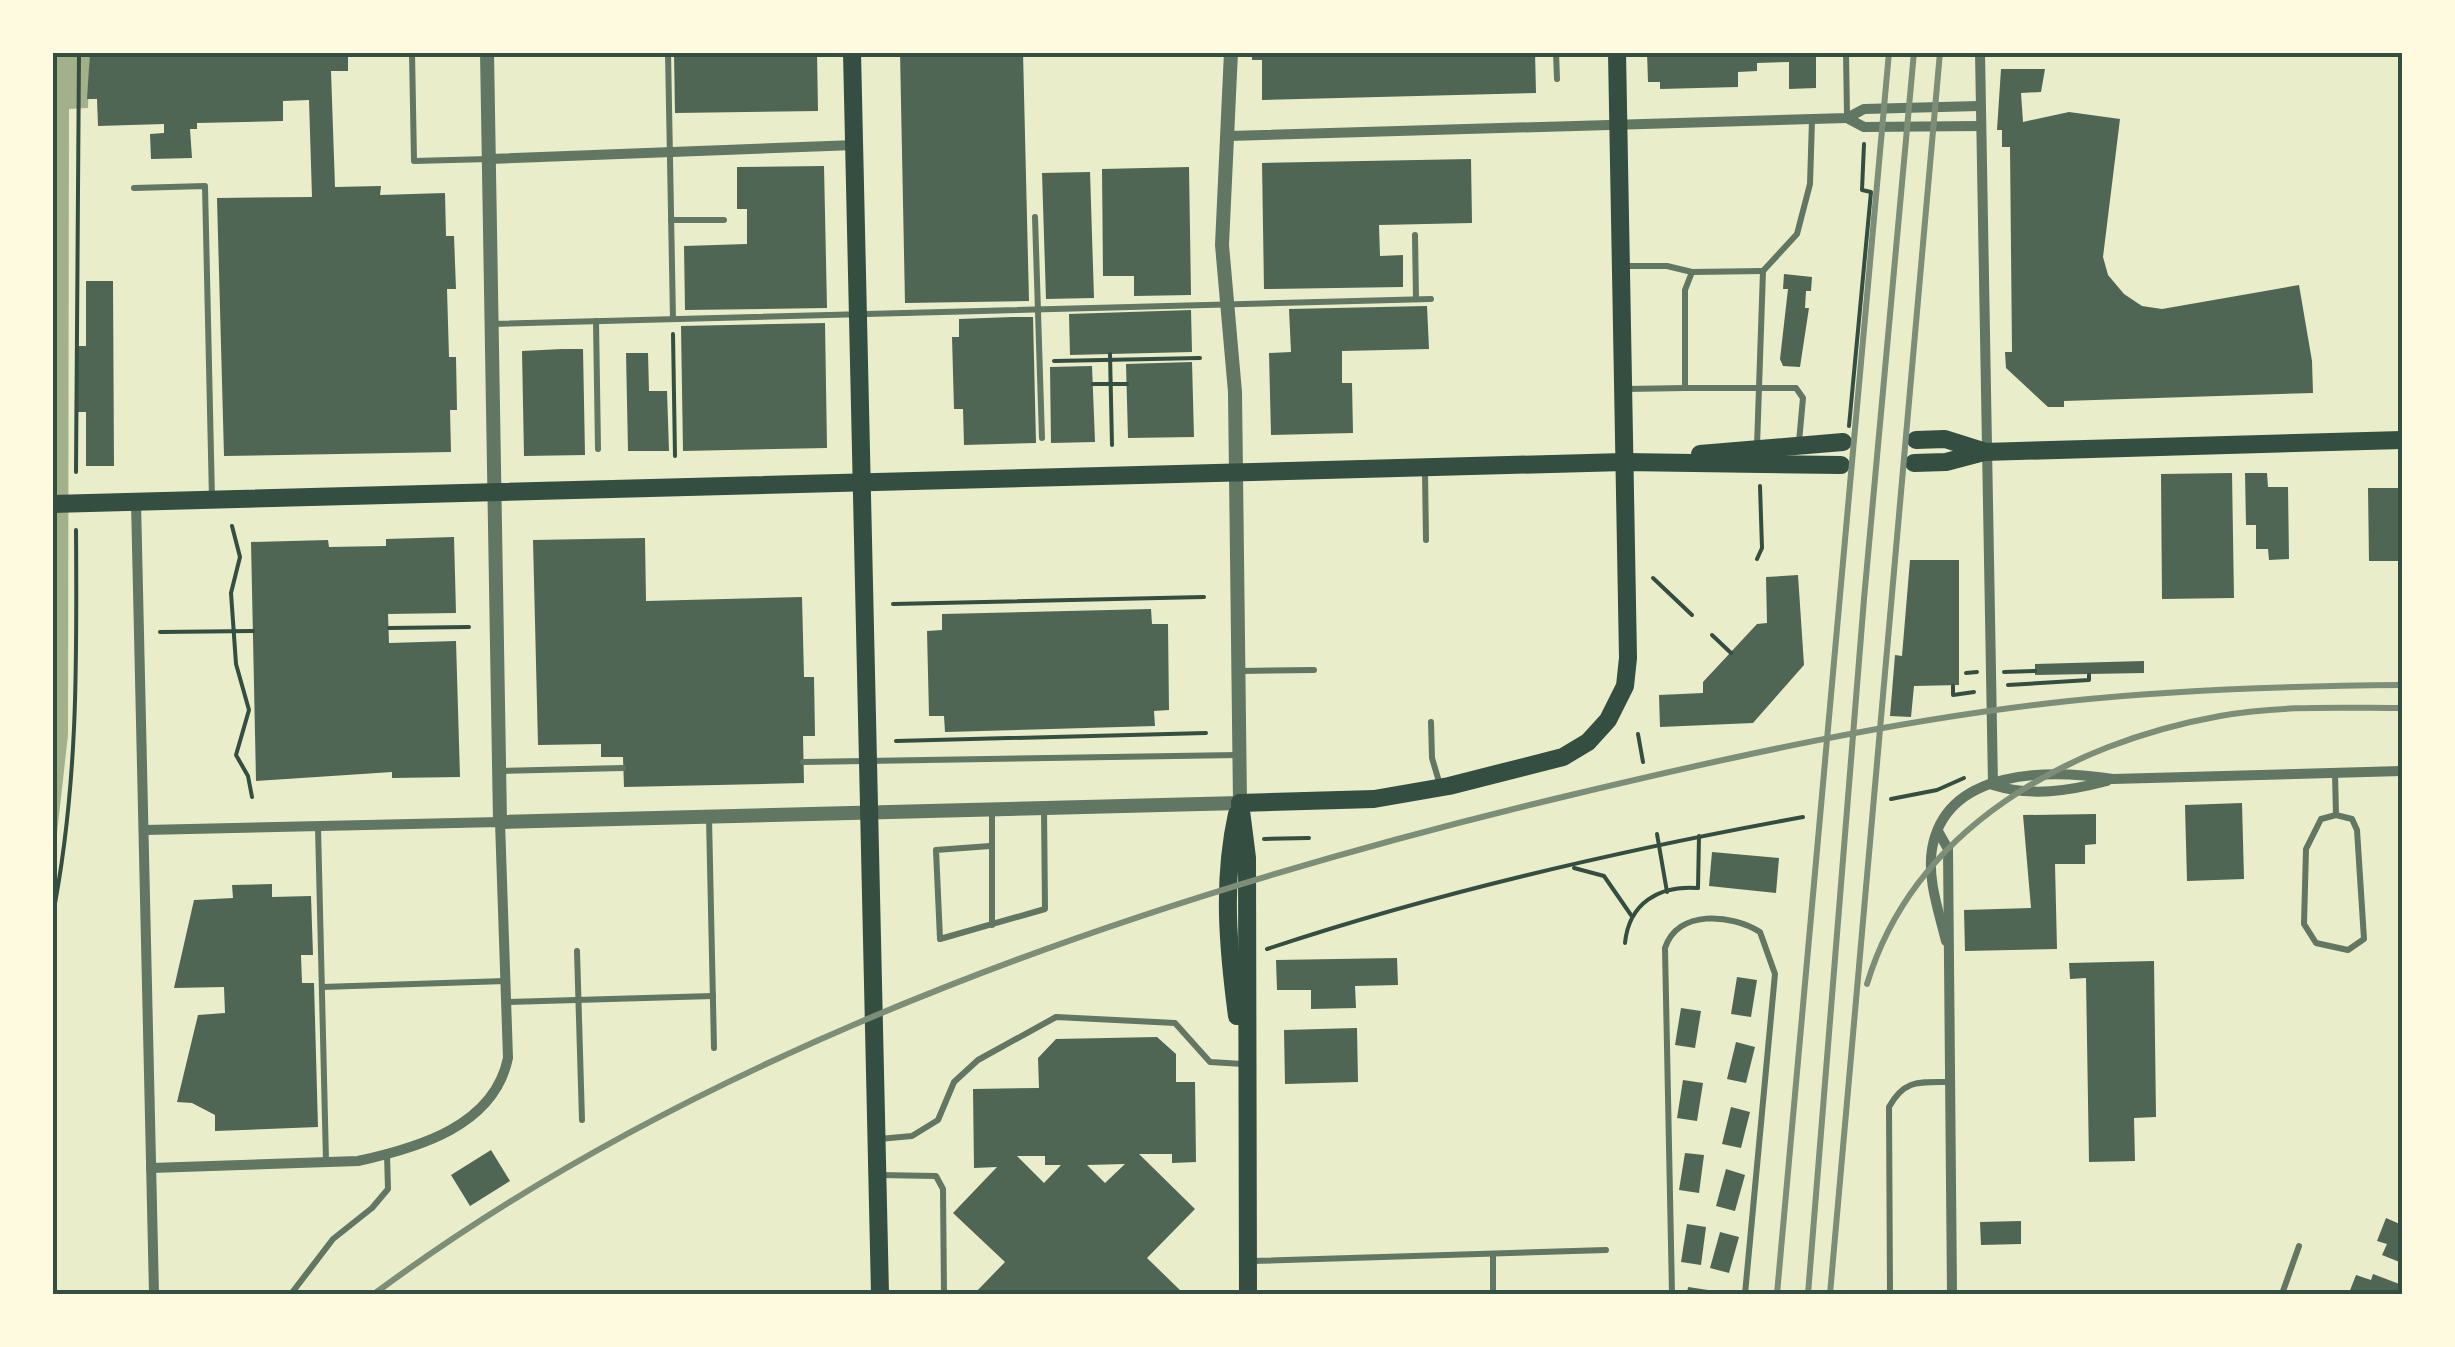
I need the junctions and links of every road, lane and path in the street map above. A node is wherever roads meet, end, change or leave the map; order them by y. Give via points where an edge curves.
1 (79, 52) edge
2 (412, 52) edge
3 (487, 52) edge
4 (668, 52) edge
5 (852, 52) edge
6 (1231, 52) edge
7 (1556, 52) edge
8 (1617, 52) edge
9 (1846, 52) edge
10 (1980, 52) edge
11 (1557, 79) dead end
12 (1979, 106) junction
13 (1812, 118) junction
14 (1847, 118) junction
15 (1618, 124) junction
16 (1980, 126) junction
17 (1229, 136) junction
18 (854, 145) junction
19 (1864, 152) dead end
20 (670, 155) junction
21 (490, 159) junction
22 (134, 188) dead end
23 (1035, 217) dead end
24 (671, 220) junction
25 (724, 220) dead end
26 (1415, 235) dead end
27 (1621, 266) junction
28 (1763, 270) junction
29 (1692, 272) junction
30 (1416, 299) junction
31 (1431, 299) dead end
32 (1228, 304) junction
33 (1038, 309) junction
34 (858, 314) junction
35 (673, 319) junction
36 (596, 321) junction
37 (492, 324) junction
38 (1110, 357) junction
39 (1200, 358) dead end
40 (1040, 362) junction
41 (1093, 384) dead end
42 (1110, 384) junction
43 (1126, 384) dead end
44 (1686, 388) junction
45 (1760, 389) junction
46 (1623, 390) junction
47 (1850, 419) dead end
48 (1042, 438) dead end
49 (1916, 440) dead end
50 (2402, 440) edge
51 (1843, 442) dead end
52 (1798, 444) junction
53 (1112, 445) dead end
54 (1757, 448) junction
55 (598, 449) dead end
56 (1984, 452) junction
57 (676, 456) dead end
58 (1624, 462) junction
59 (1914, 463) dead end
60 (1840, 465) dead end
61 (1425, 467) junction
62 (76, 472) dead end
63 (1238, 472) junction
64 (862, 481) junction
65 (1760, 486) dead end
66 (494, 491) junction
67 (212, 500) junction
68 (136, 502) junction
69 (52, 504) edge
70 (232, 526) dead end
71 (76, 530) dead end
72 (1426, 540) dead end
73 (1757, 559) dead end
74 (1652, 578) dead end
75 (1204, 596) dead end
76 (893, 604) dead end
77 (1692, 615) dead end
78 (468, 627) dead end
79 (389, 628) dead end
80 (253, 631) dead end
81 (160, 632) dead end
82 (236, 632) junction
83 (1712, 635) dead end
84 (1731, 652) dead end
85 (1314, 670) dead end
86 (1239, 671) junction
87 (2035, 671) dead end
88 (1977, 672) dead end
89 (2004, 672) dead end
90 (1966, 673) dead end
91 (2089, 674) dead end
92 (2026, 682) dead end
93 (1953, 686) dead end
94 (1958, 695) dead end
95 (1431, 722) dead end
96 (1206, 733) dead end
97 (1638, 734) dead end
98 (896, 741) dead end
99 (1240, 754) junction
100 (870, 760) junction
101 (803, 762) dead end
102 (1643, 762) dead end
103 (624, 768) dead end
104 (499, 771) junction
105 (2402, 771) edge
106 (2335, 773) junction
107 (1968, 776) dead end
108 (2113, 779) junction
109 (1993, 785) junction
110 (1441, 788) junction
111 (252, 797) dead end
112 (1891, 799) dead end
113 (1240, 804) junction
114 (1044, 808) junction
115 (992, 809) junction
116 (871, 812) junction
117 (2336, 815) junction
118 (709, 816) junction
119 (1802, 818) dead end
120 (500, 822) junction
121 (318, 826) junction
122 (145, 830) junction
123 (1656, 834) dead end
124 (1698, 836) junction
125 (1309, 838) dead end
126 (1264, 839) dead end
127 (990, 846) junction
128 (1658, 846) junction
129 (1569, 866) junction
130 (1667, 892) junction
131 (1631, 915) junction
132 (52, 919) edge
133 (992, 926) junction
134 (1625, 943) dead end
135 (1267, 949) dead end
136 (578, 951) dead end
137 (505, 981) junction
138 (322, 987) junction
139 (713, 996) junction
140 (579, 1000) junction
141 (506, 1002) junction
142 (714, 1048) dead end
143 (1244, 1064) junction
144 (1947, 1082) junction
145 (582, 1120) dead end
146 (878, 1139) junction
147 (387, 1155) junction
148 (326, 1163) junction
149 (151, 1168) junction
150 (878, 1175) junction
151 (2299, 1246) dead end
152 (1606, 1250) dead end
153 (1493, 1254) junction
154 (1247, 1262) junction
155 (154, 1294) edge
156 (290, 1294) edge
157 (880, 1294) edge
158 (944, 1294) edge
159 (1248, 1294) edge
160 (1493, 1294) edge
161 (1672, 1294) edge
162 (1745, 1294) edge
163 (1890, 1294) edge
164 (1952, 1294) edge
165 (2282, 1294) edge

1 - 62 path
2 - 21 lane via 414,161
3 - 21 street
4 - 20 lane
5 - 18 main road
6 - 17 street
7 - 11 lane
8 - 15 main road
9 - 14 lane
10 - 12 street
12 - 14 street via 1864,109
12 - 16 street
13 - 14 street
13 - 15 street
13 - 28 lane via 1810,184 1797,234
14 - 16 street via 1864,127
15 - 17 street
15 - 27 main road
16 - 56 street
17 - 32 street via 1222,203
18 - 20 street
18 - 34 main road
19 - 47 path via 1862,190 1871,192
20 - 21 street
20 - 24 lane
21 - 37 street
22 - 67 lane via 205,186
23 - 33 lane
24 - 25 lane
24 - 35 lane
26 - 30 lane
27 - 29 lane
27 - 46 main road
28 - 29 lane
28 - 45 lane
29 - 44 lane via 1684,290
30 - 31 lane
30 - 32 lane
32 - 33 lane
32 - 63 street
33 - 34 lane
33 - 40 lane
34 - 35 lane
34 - 64 main road
35 - 36 lane
35 - 57 path
36 - 37 lane
36 - 55 lane
37 - 66 street
38 - 39 path
38 - 40 path
38 - 42 path
40 - 48 lane
41 - 42 path
42 - 43 path
42 - 53 path
44 - 45 lane
44 - 46 lane
45 - 52 lane via 1796,388 1802,398
45 - 54 lane
46 - 58 main road
49 - 56 main road via 1945,439
50 - 56 main road
51 - 52 main road
52 - 54 main road
54 - 58 main road
56 - 59 main road
56 - 109 street
58 - 60 main road
58 - 61 main road
58 - 110 main road via 1628,658 1615,706 1575,752
61 - 63 main road
61 - 72 lane
63 - 64 main road
63 - 86 street
64 - 66 main road
64 - 100 main road
65 - 73 path
66 - 67 main road
66 - 104 street
67 - 68 main road
68 - 69 main road
68 - 122 street
70 - 82 path via 240,558 232,594
71 - 132 path via 78,718
74 - 77 path
75 - 76 path
78 - 79 path
80 - 82 path
81 - 82 path
82 - 111 path via 236,664 249,710 236,755
83 - 84 path
85 - 86 lane
86 - 99 street
87 - 89 path
88 - 90 path
91 - 92 path via 2089,680
93 - 94 path
95 - 110 lane
96 - 98 path
97 - 102 path
99 - 100 lane
99 - 113 street
100 - 101 lane
100 - 116 main road
103 - 104 lane
104 - 120 street
105 - 106 street
106 - 108 street
106 - 117 lane
107 - 112 path
108 - 109 street via 2036,774
108 - 109 street via 2075,790 2018,793
109 - 144 street via 1947,810 1932,849 1933,889 1946,941
110 - 113 main road via 1374,799
113 - 114 street
113 - 143 main road via 1227,857
114 - 115 street
114 - 133 lane via 1045,909
115 - 116 street
115 - 127 lane
116 - 118 street
116 - 146 main road
117 - 117 lane via 2321,819 2311,832 2304,924 2316,942 2348,950 2364,939 2358,830 2352,819
118 - 120 street
118 - 139 lane
119 - 124 path
120 - 121 street
120 - 137 street
121 - 122 street
121 - 138 lane
122 - 149 street
123 - 128 path
124 - 128 path
124 - 130 path via 1698,888
125 - 126 path
127 - 133 lane
127 - 133 lane via 936,850 940,940
128 - 129 path
128 - 130 path
129 - 131 path via 1604,876
129 - 135 path
130 - 131 path via 1646,898
131 - 134 path
136 - 140 lane
137 - 138 lane
137 - 141 street
138 - 148 lane
139 - 140 lane
139 - 142 lane
140 - 141 lane
140 - 145 lane
141 - 147 street via 503,1083 469,1118
143 - 146 lane via 1210,1062 1176,1022 1056,1017 978,1060 954,1082 938,1120 912,1136
143 - 154 main road
144 - 163 lane via 1908,1083 1889,1107
144 - 164 street
146 - 150 main road
147 - 148 street
147 - 156 lane via 388,1188 333,1238
148 - 149 street
149 - 155 street
150 - 157 main road
150 - 158 lane via 936,1176 943,1189
151 - 165 lane
152 - 153 lane
153 - 154 lane
153 - 160 lane
154 - 159 main road
161 - 162 lane via 1665,948 1669,935 1697,919 1738,922 1760,932 1775,974

